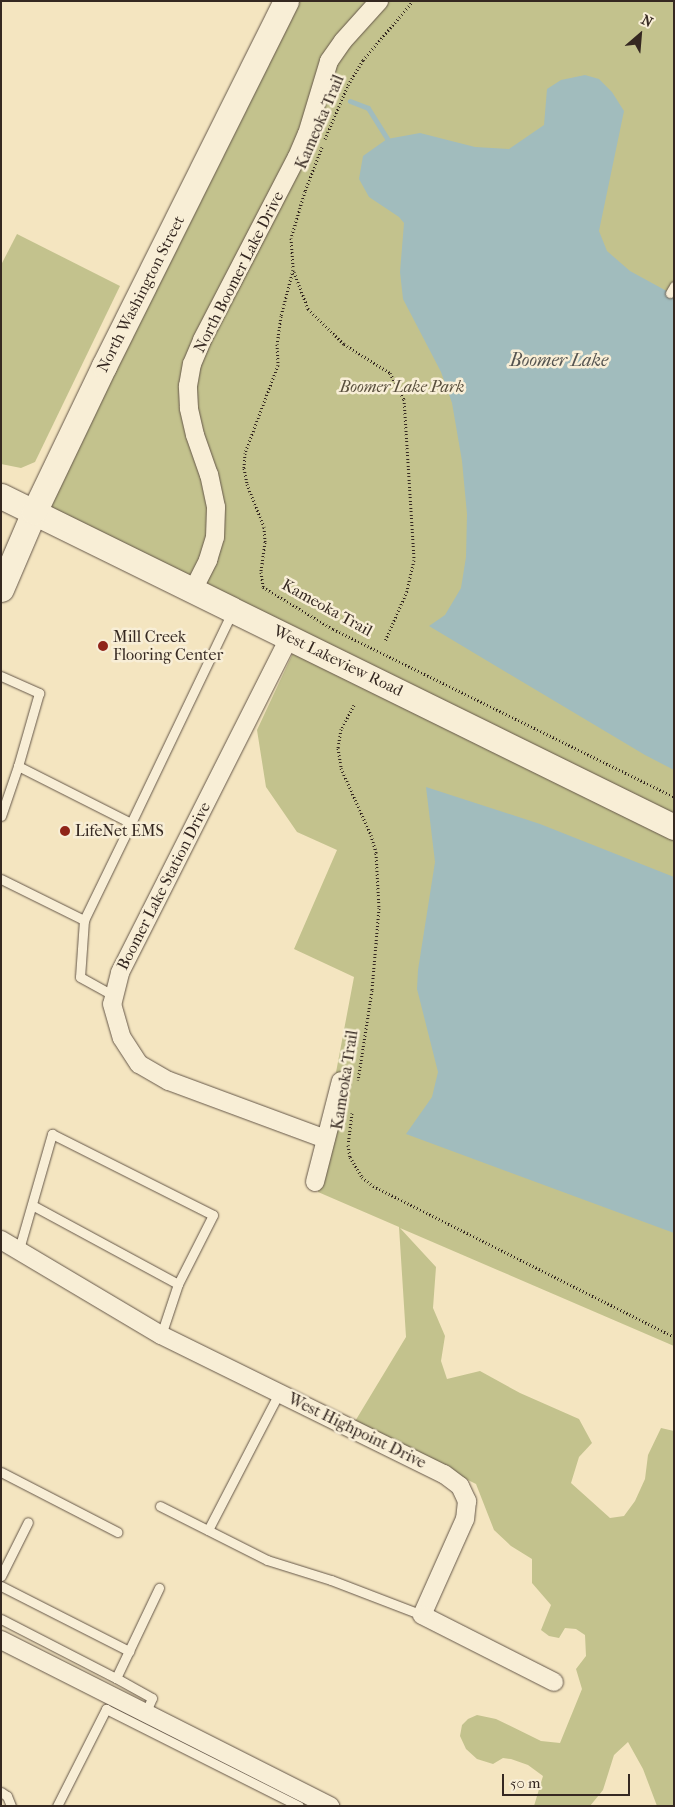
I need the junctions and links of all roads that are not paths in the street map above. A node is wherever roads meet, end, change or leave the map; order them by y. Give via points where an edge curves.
1 (286, 1) edge
2 (379, 1) edge
3 (1, 496) edge
4 (34, 512) junction
5 (1, 589) edge
6 (193, 590) junction
7 (233, 610) junction
8 (289, 638) junction
9 (1, 676) edge
10 (18, 766) junction
11 (1, 816) edge
12 (131, 823) junction
13 (674, 827) edge
14 (1, 879) edge
15 (84, 920) junction
16 (114, 996) junction
17 (349, 1084) road end
18 (326, 1139) junction
19 (315, 1182) dead end
20 (32, 1205) junction
21 (1, 1240) edge
22 (20, 1249) junction
23 (178, 1284) junction
24 (161, 1335) junction
25 (279, 1393) junction
26 (1, 1472) edge
27 (160, 1506) dead end
28 (28, 1522) dead end
29 (208, 1530) junction
30 (117, 1532) dead end
31 (1, 1576) edge
32 (1, 1586) edge
33 (159, 1588) dead end
34 (422, 1615) junction
35 (1, 1619) edge
36 (1, 1640) edge
37 (129, 1651) junction
38 (116, 1678) junction
39 (554, 1682) dead end
40 (142, 1719) junction
41 (1, 1792) edge
42 (11, 1806) edge
43 (58, 1806) edge
44 (300, 1806) edge
45 (330, 1806) edge

1 - 4 main road, North Washington Street
2 - 6 street, North Boomer Lake Drive via 329,62 297,157 192,364 189,408 216,507 215,537
3 - 4 main road, West Lakeview Road
4 - 5 main road, North Washington Street
4 - 6 main road, West Lakeview Road
6 - 7 main road, West Lakeview Road
7 - 8 main road, West Lakeview Road
7 - 12 lane
8 - 13 main road, West Lakeview Road
8 - 16 street, Boomer Lake Station Drive via 120,973
9 - 10 lane via 39,693
10 - 11 lane
10 - 12 lane
12 - 15 lane
14 - 15 lane
15 - 16 lane via 80,977
16 - 18 street, Boomer Lake Station Drive via 112,1004 122,1038 139,1064 170,1082
17 - 18 street
18 - 19 street
20 - 22 lane
20 - 23 lane
20 - 23 lane via 52,1134 214,1215
21 - 22 street, West Highpoint Drive
22 - 24 street, West Highpoint Drive
23 - 24 lane
24 - 25 street, West Highpoint Drive
25 - 29 lane
25 - 34 street, West Highpoint Drive via 444,1474 460,1486 467,1501 465,1519
26 - 30 lane
27 - 29 lane
28 - 31 lane
29 - 34 lane via 267,1560 331,1580
32 - 37 lane
33 - 37 lane
34 - 39 street
35 - 38 lane
36 - 40 street
37 - 38 lane
38 - 40 lane via 152,1698
40 - 43 lane via 106,1709
40 - 44 lane
40 - 45 street
41 - 42 lane

